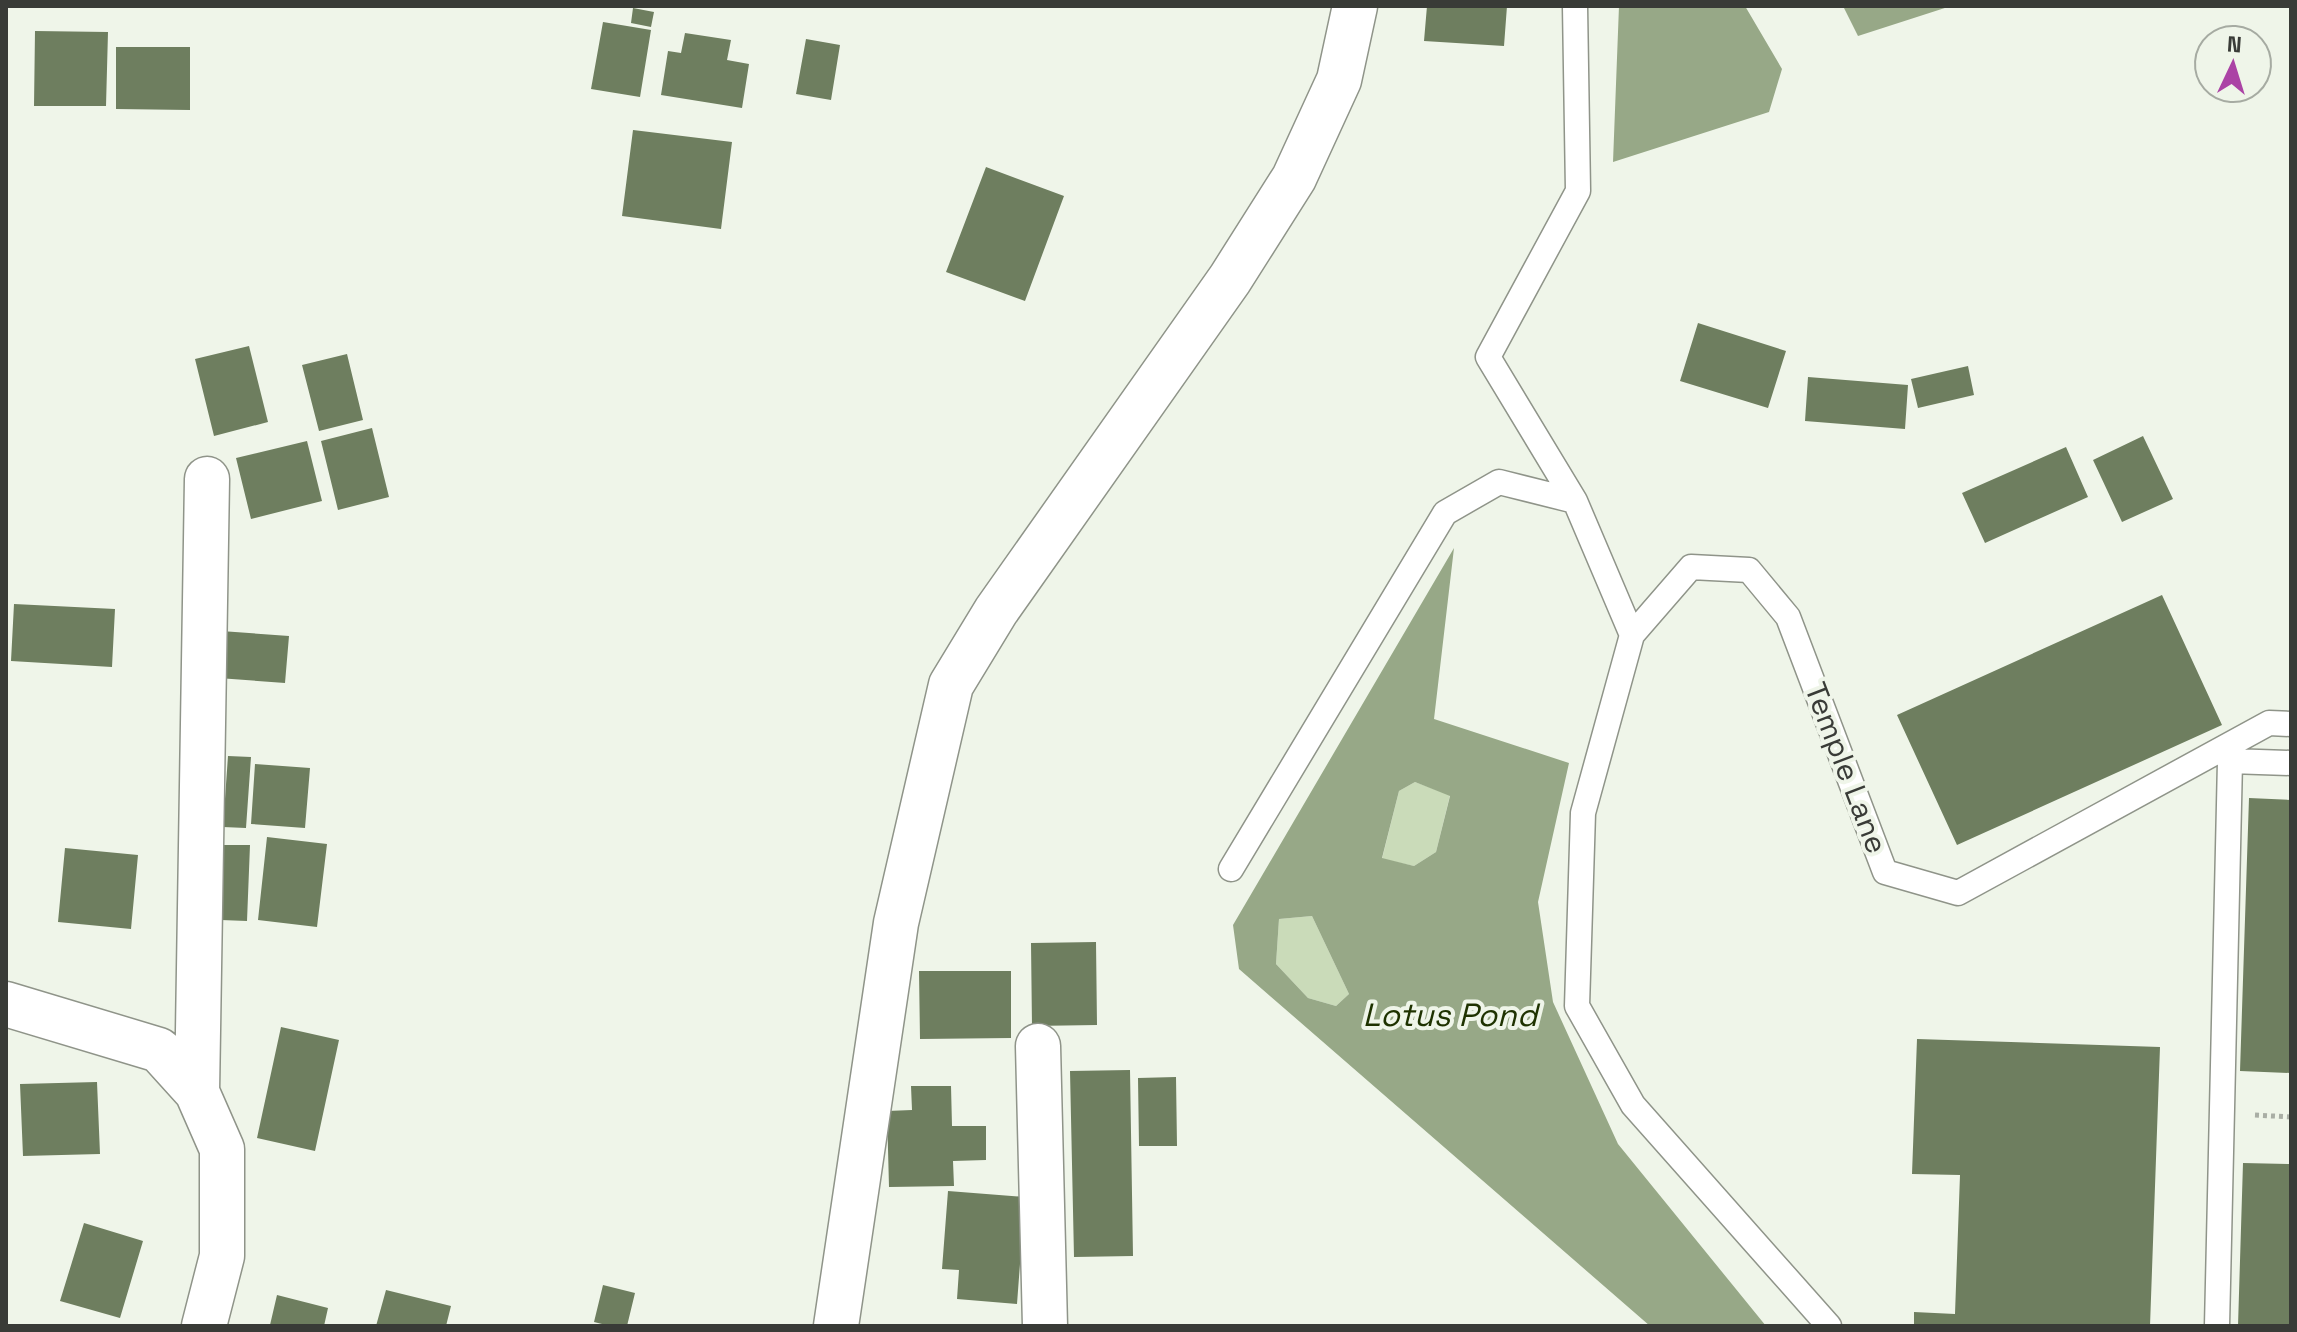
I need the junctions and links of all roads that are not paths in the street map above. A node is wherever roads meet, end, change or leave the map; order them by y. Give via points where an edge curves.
1 (1355, 6) edge
2 (1575, 6) edge
3 (207, 479) dead end
4 (1575, 501) junction
5 (1632, 635) junction
6 (2291, 724) edge
7 (2291, 763) edge
8 (1231, 869) dead end
9 (6, 1004) edge
10 (1038, 1046) dead end
11 (197, 1092) junction
12 (204, 1326) edge
13 (836, 1326) edge
14 (1045, 1326) edge
15 (1829, 1326) edge
16 (2217, 1326) edge

1 - 13 street via 1339,80 1294,178 1230,279 996,611 951,685 896,923
2 - 4 lane via 1578,191 1488,357
3 - 11 street
4 - 5 lane
4 - 8 lane via 1499,482 1445,513
5 - 6 lane, Temple Lane via 1691,567 1749,570 1788,617 1885,872 1958,893 2269,723
5 - 15 lane via 1583,813 1577,1006 1633,1105
7 - 16 lane via 2230,761
9 - 11 street via 159,1050
10 - 14 street
11 - 12 street via 222,1149 222,1256

